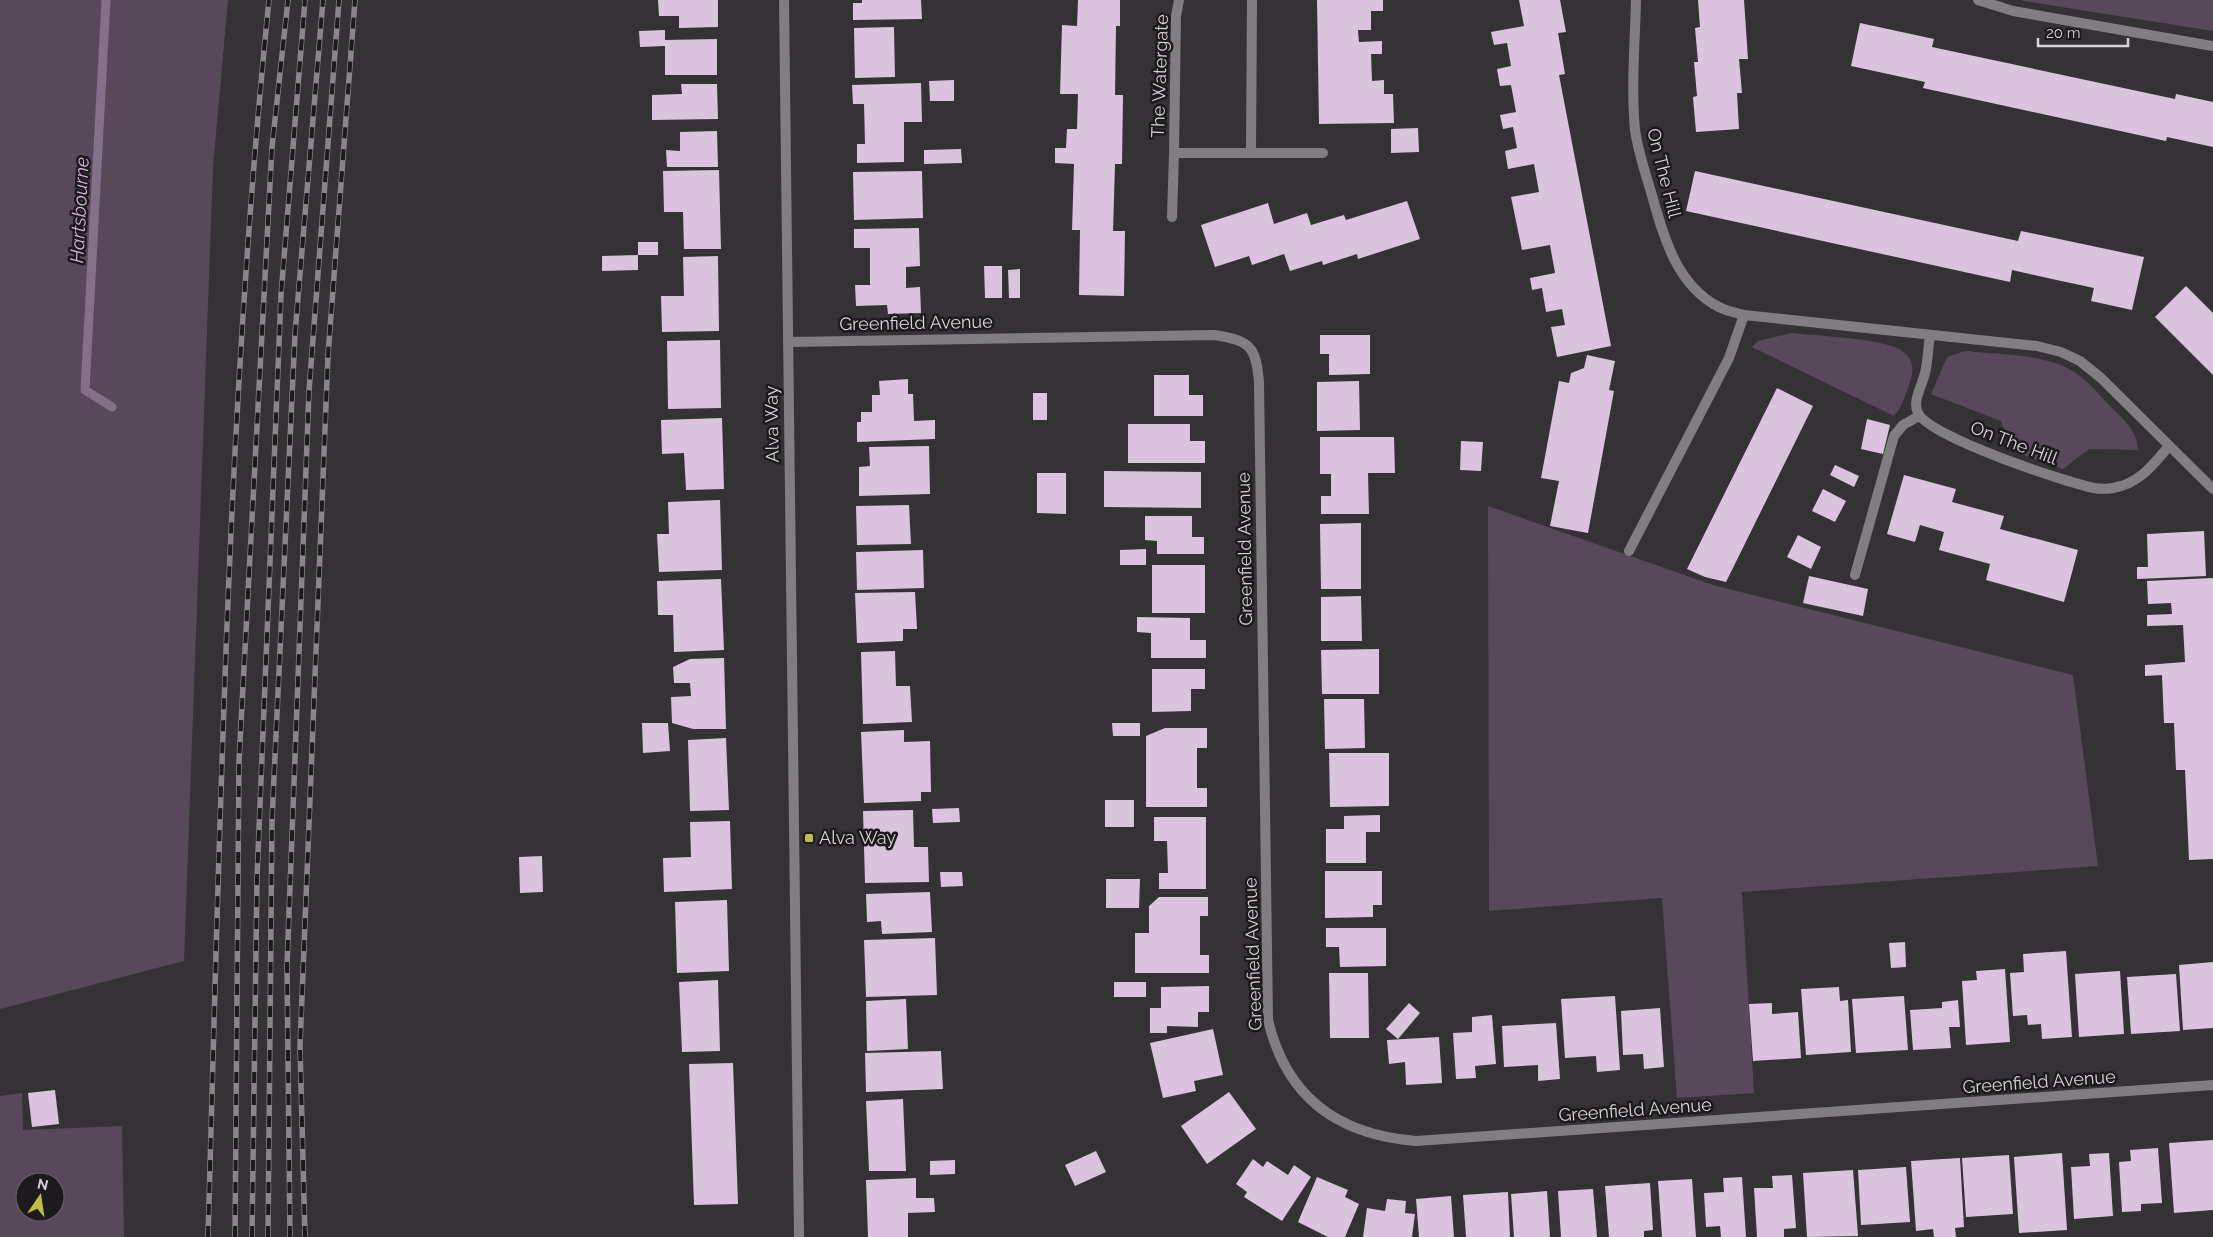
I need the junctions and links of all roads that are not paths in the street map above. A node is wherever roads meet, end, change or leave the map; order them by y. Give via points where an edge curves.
1 (784, 0) edge
2 (1179, 0) edge
3 (1252, 0) edge
4 (1636, 0) edge
5 (1978, 0) edge
6 (2213, 46) edge
7 (1174, 153) junction
8 (1323, 153) dead end
9 (1251, 154) junction
10 (1172, 217) dead end
11 (1744, 315) junction
12 (1930, 336) junction
13 (788, 342) junction
14 (1919, 416) junction
15 (2170, 446) junction
16 (2213, 490) edge
17 (1629, 551) dead end
18 (1855, 575) dead end
19 (2213, 1085) edge
20 (799, 1237) edge

1 - 13 street, Alva Way
2 - 7 street, The Watergate
3 - 9 street
4 - 11 street, On The Hill via 1635,130 1666,243 1690,283 1703,296 1720,307
5 - 6 street via 2013,11
7 - 9 street, The Watergate
7 - 10 street, The Watergate
8 - 9 street, The Watergate
11 - 12 street, On The Hill
11 - 17 street via 1729,358
12 - 14 street via 1916,409
12 - 15 street, On The Hill via 2037,346 2061,352 2080,361 2101,378
13 - 19 street, Greenfield Avenue via 1215,335 1247,343 1254,352 1259,382 1268,1020 1284,1066 1304,1094 1321,1110 1342,1122 1389,1139 1416,1141
13 - 20 street, Alva Way
14 - 15 street, On The Hill via 1936,430 2026,467 2096,489 2132,483 2146,474
14 - 18 street via 1903,425 1894,436
15 - 16 street, On The Hill

